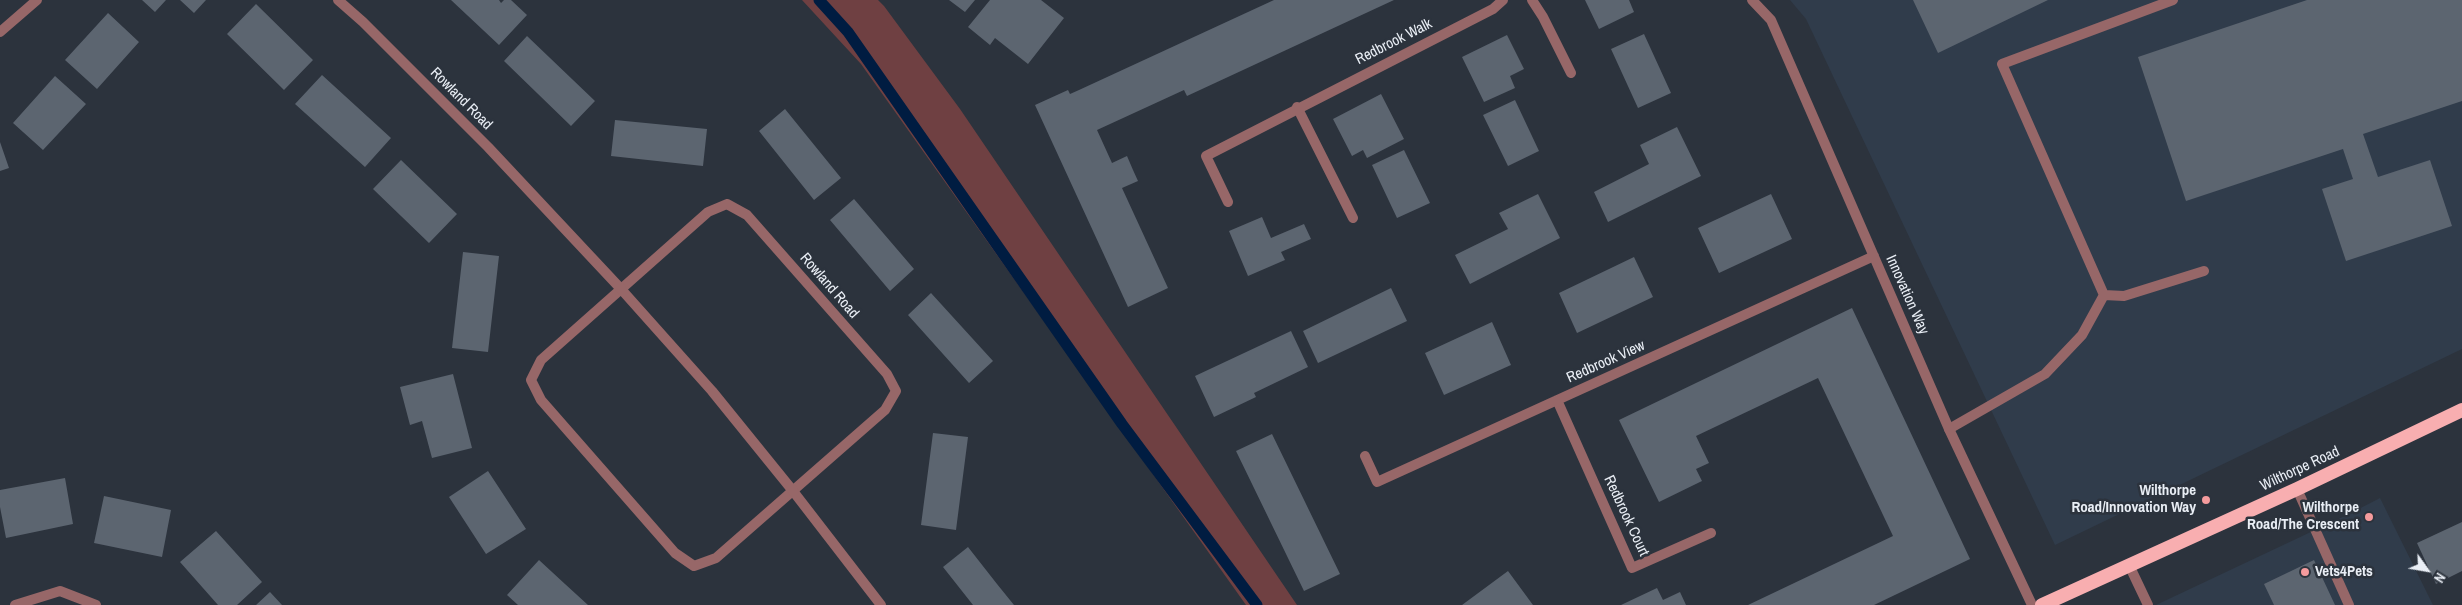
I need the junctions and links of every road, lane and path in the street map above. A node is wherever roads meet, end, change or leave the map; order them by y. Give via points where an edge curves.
1 (37, 0) edge
2 (338, 0) edge
3 (1503, 0) edge
4 (1532, 0) edge
5 (1752, 0) edge
6 (2173, 0) edge
7 (0, 32) edge
8 (1572, 73) dead end
9 (1297, 107) junction
10 (1228, 202) dead end
11 (1353, 218) dead end
12 (1874, 256) junction
13 (2204, 271) dead end
14 (621, 289) junction
15 (2104, 295) junction
16 (1557, 400) junction
17 (2462, 410) edge
18 (1949, 429) junction
19 (1365, 456) dead end
20 (2297, 489) junction
21 (793, 491) junction
22 (1711, 533) dead end
23 (2129, 565) junction
24 (15, 605) edge
25 (96, 605) edge
26 (881, 605) edge
27 (2032, 605) edge
28 (2042, 605) edge
29 (2148, 605) edge
30 (2349, 605) edge

1 - 7 street
2 - 14 street, Rowland Road via 488,147
3 - 9 street, Redbrook Walk via 1492,9
4 - 8 street
5 - 12 street, Innovation Way via 1771,20
6 - 15 street via 2002,64
9 - 10 street, Redbrook Walk via 1206,156
9 - 11 street
12 - 16 street, Redbrook View
12 - 18 street, Innovation Way
13 - 15 street via 2124,296
14 - 21 street, Rowland Road via 712,390
14 - 21 street, Rowland Road via 541,360 530,380 541,400 675,553 694,566 716,558
14 - 21 street, Rowland Road via 708,212 728,204 747,215 887,374 896,391 885,410
15 - 18 street via 2082,334 2045,374
16 - 19 street, Redbrook View via 1377,482
16 - 22 street, Redbrook Court via 1632,568
17 - 20 highway, Wilthorpe Road
18 - 27 street, Innovation Way
20 - 23 highway, Wilthorpe Road
20 - 30 street
21 - 26 street, Rowland Road
23 - 28 highway, Wilthorpe Road
23 - 29 street
24 - 25 street via 60,591

